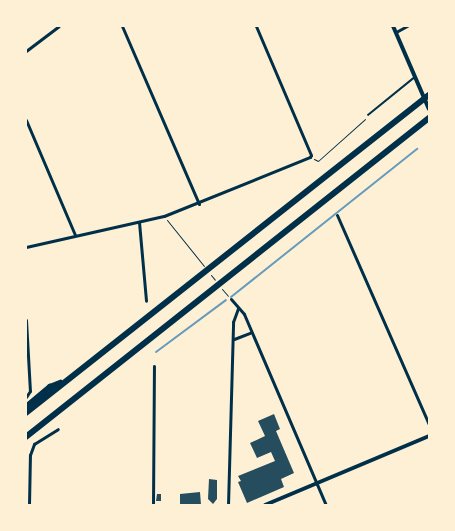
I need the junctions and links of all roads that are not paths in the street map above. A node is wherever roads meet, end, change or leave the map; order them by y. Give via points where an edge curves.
1 (59, 26) edge
2 (122, 26) edge
3 (256, 26) edge
4 (393, 26) edge
5 (408, 26) edge
6 (396, 32) junction
7 (26, 51) edge
8 (416, 79) junction
9 (429, 95) edge
10 (429, 109) edge
11 (368, 115) road end
12 (429, 118) edge
13 (26, 120) edge
14 (199, 204) junction
15 (337, 215) dead end
16 (139, 222) junction
17 (75, 235) junction
18 (26, 247) edge
19 (230, 298) road end
20 (146, 301) dead end
21 (238, 308) junction
22 (26, 320) edge
23 (250, 333) junction
24 (234, 339) junction
25 (154, 366) dead end
26 (65, 380) junction
27 (26, 397) edge
28 (26, 407) edge
29 (26, 413) edge
30 (429, 425) edge
31 (58, 428) dead end
32 (27, 436) edge
33 (429, 436) edge
34 (316, 484) junction
35 (29, 505) edge
36 (153, 505) edge
37 (228, 505) edge
38 (265, 505) edge
39 (326, 505) edge

1 - 7 street
2 - 14 street
3 - 14 street via 311,155
4 - 6 street
5 - 6 street
6 - 8 street
8 - 10 street
8 - 11 lane
9 - 26 highway
12 - 32 highway
13 - 17 street
14 - 16 street
15 - 30 street
16 - 17 street
16 - 20 street
17 - 18 street
19 - 21 street
21 - 23 street via 244,314
21 - 24 street via 234,317
22 - 27 street via 30,391
23 - 24 street
23 - 34 street
24 - 37 street
25 - 36 street
26 - 28 highway via 50,387
26 - 29 highway
31 - 35 street via 34,444 30,455
33 - 34 street
34 - 38 street
34 - 39 street

